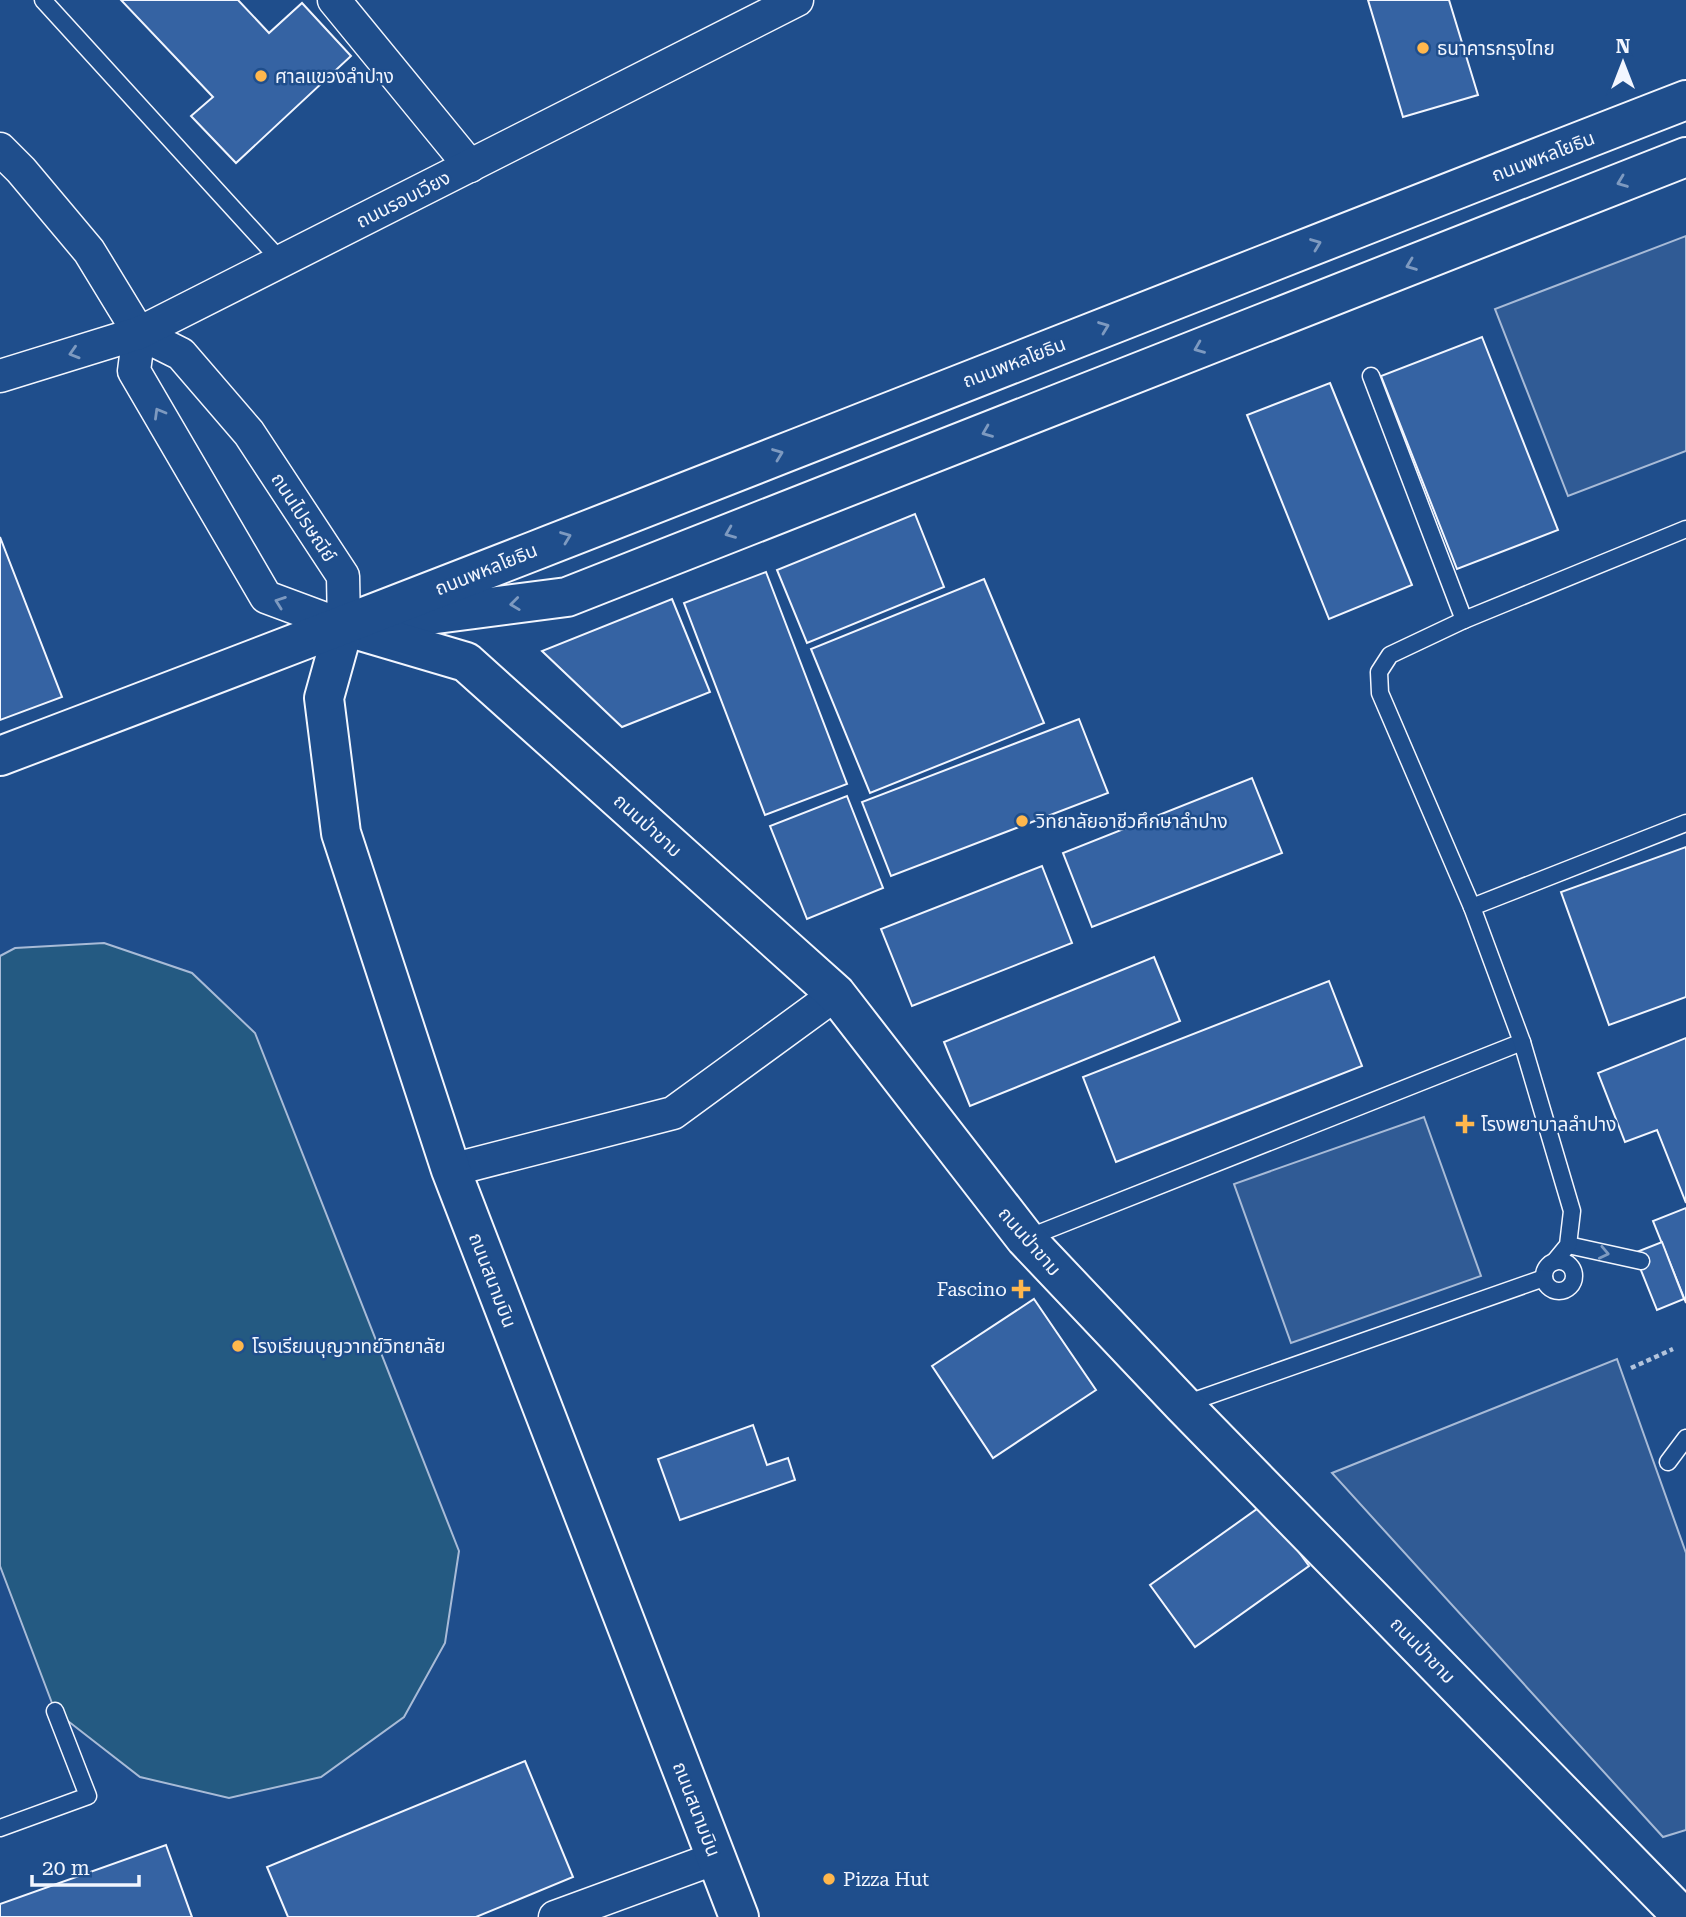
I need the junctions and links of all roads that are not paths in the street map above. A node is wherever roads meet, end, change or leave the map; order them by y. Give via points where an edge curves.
1 (43, 0) edge
2 (334, 0) edge
3 (797, 0) edge
4 (1686, 100) edge
5 (0, 149) edge
6 (1686, 158) edge
7 (470, 166) junction
8 (281, 261) junction
9 (1262, 265) junction
10 (1282, 316) junction
11 (139, 333) junction
12 (0, 376) edge
13 (1371, 376) dead end
14 (1686, 529) edge
15 (1465, 620) junction
16 (344, 626) junction
17 (0, 756) edge
18 (1686, 823) edge
19 (1472, 907) junction
20 (836, 994) junction
21 (1522, 1042) junction
22 (451, 1170) junction
23 (1025, 1238) junction
24 (1568, 1245) junction
25 (1641, 1261) dead end
26 (1554, 1262) junction
27 (1544, 1278) junction
28 (1183, 1405) junction
29 (1686, 1438) edge
30 (1668, 1462) dead end
31 (55, 1711) dead end
32 (0, 1828) edge
33 (716, 1858) junction
34 (555, 1917) edge
35 (738, 1917) edge
36 (1683, 1917) edge

1 - 8 lane
2 - 7 street
3 - 7 street, ถนนรอบเวียง
9 -> 4 street, ถนนพหลโยธิน
5 - 11 street via 89,251
6 -> 10 street, ถนนพหลโยธิน
7 - 8 street, ถนนรอบเวียง
8 - 11 street, ถนนรอบเวียง
9 - 10 street
16 -> 9 street, ถนนพหลโยธิน
10 -> 16 street, ถนนพหลโยธิน via 567,597
11 -> 12 street, ถนนรอบเวียง
11 - 16 street, ถนนไปรษณีย์ via 181,354 249,433 343,576
16 -> 11 street via 266,597 134,371
13 - 15 lane
14 - 15 lane
15 - 19 lane via 1390,655 1379,672 1380,693
16 - 17 street, ถนนพหลโยธิน
16 - 20 street, ถนนป่าขาม via 466,662
16 - 22 street, ถนนสนามบิน via 324,698 341,833
18 - 19 lane
19 - 21 lane
20 - 22 street via 673,1113
20 - 23 street, ถนนป่าขาม
21 - 23 lane
21 - 24 lane via 1572,1211
22 - 33 street, ถนนสนามบิน
23 - 28 street, ถนนป่าขาม
24 -> 25 lane
24 - 26 lane
26 - 27 lane
26 - 27 lane via 1562,1261 1574,1271 1571,1286 1557,1292 1549,1289
27 - 28 lane
28 - 36 street, ถนนป่าขาม
29 - 30 lane
31 - 32 lane via 89,1796
33 - 34 street
33 - 35 street, ถนนสนามบิน

